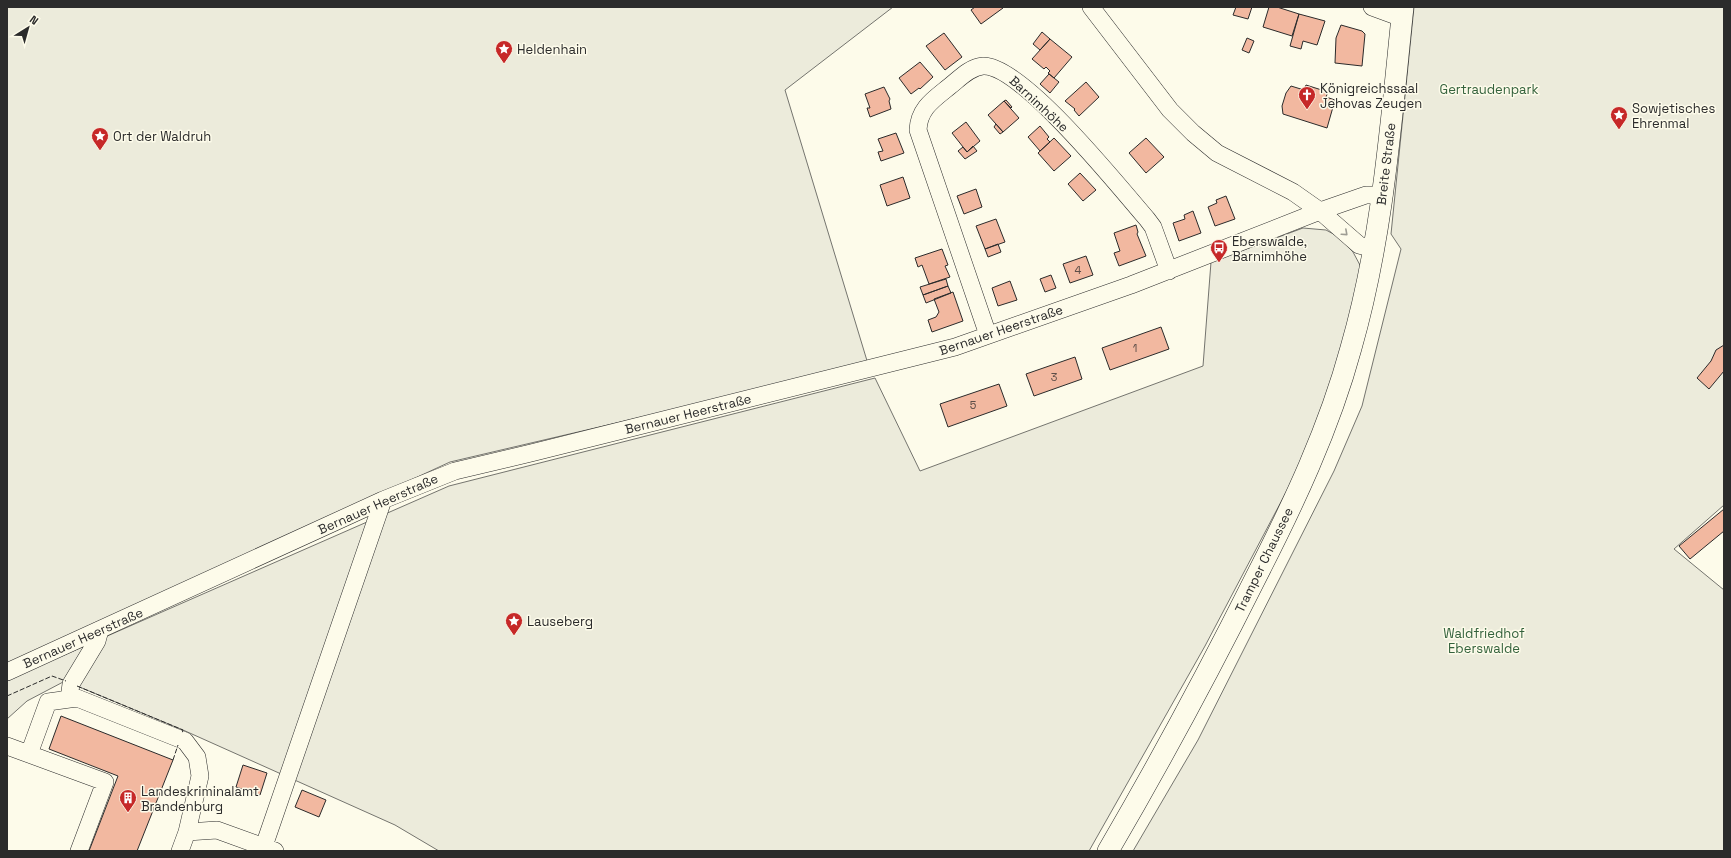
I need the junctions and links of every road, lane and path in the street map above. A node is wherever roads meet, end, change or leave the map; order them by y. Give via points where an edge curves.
1 (1091, 7) edge
2 (1372, 7) edge
3 (1402, 13) edge
4 (1384, 195) junction
5 (1320, 211) junction
6 (1374, 249) junction
7 (1169, 271) junction
8 (988, 335) junction
9 (383, 500) junction
10 (100, 630) junction
11 (7, 672) edge
12 (69, 699) junction
13 (7, 746) edge
14 (29, 754) junction
15 (187, 832) junction
16 (269, 849) edge
17 (79, 851) edge
18 (180, 851) edge
19 (1108, 851) edge

1 - 5 street via 1170,110 1193,133 1217,153 1293,192
2 - 3 street
3 - 4 main road, Breite Straße
4 - 5 street, Bernauer Heerstraße via 1366,195
4 - 6 main road, Breite Straße
5 -> 6 street via 1359,245
5 - 7 street, Bernauer Heerstraße
6 - 19 main road, Tramper Chaussee via 1352,347 1307,471 1211,668
7 - 8 street, Bernauer Heerstraße
7 - 8 street, Barnimhöhe via 1153,227 1057,118 1011,77 983,66 969,71 925,107 918,120 918,130
8 - 9 street, Bernauer Heerstraße via 955,347 455,471
9 - 10 street, Bernauer Heerstraße
9 - 16 street
10 - 11 street, Bernauer Heerstraße
10 - 12 street via 97,641 71,684
12 - 14 street via 48,702
12 - 15 street via 78,698 185,741 197,757 200,776
13 - 14 street
14 - 17 street via 105,782
15 - 16 street via 218,830
15 - 18 street

